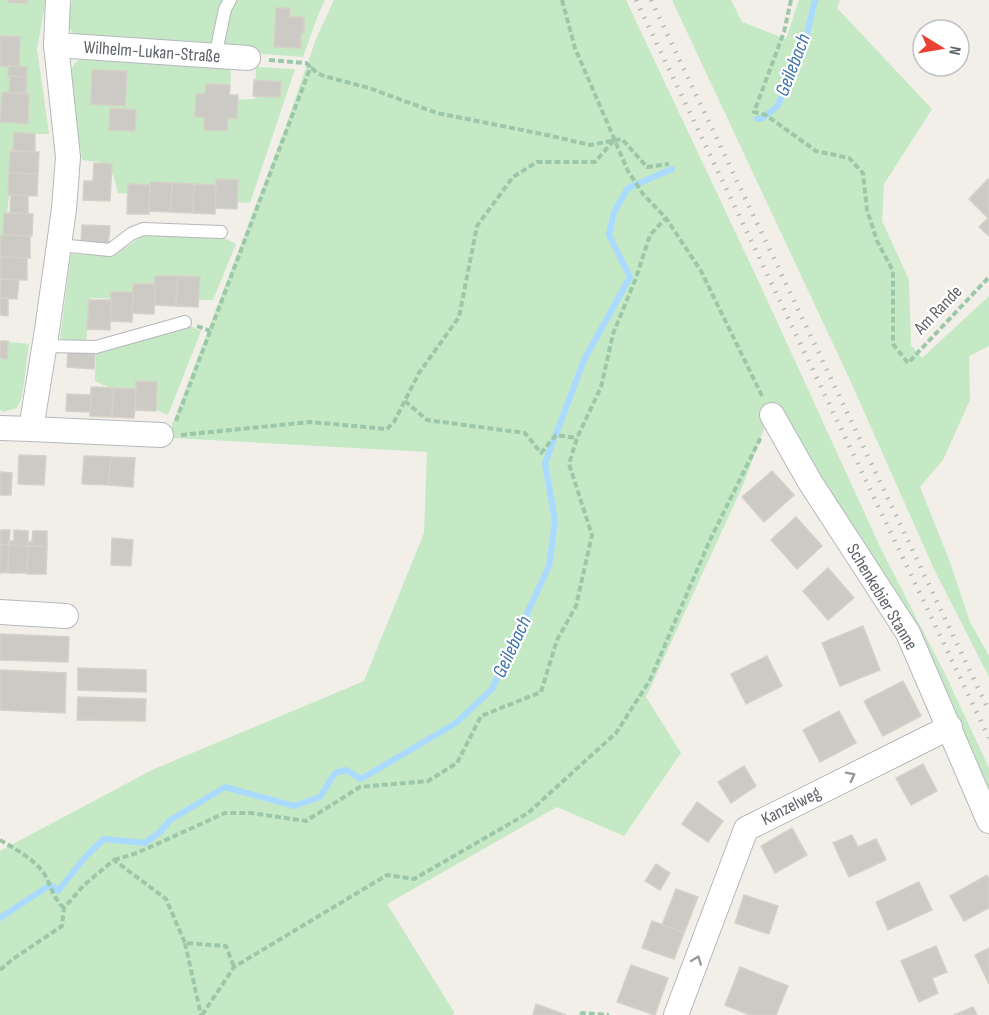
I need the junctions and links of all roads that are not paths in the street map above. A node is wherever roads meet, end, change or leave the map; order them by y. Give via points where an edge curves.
1 (58, 0) edge
2 (230, 0) edge
3 (56, 45) junction
4 (215, 57) junction
5 (248, 58) road end
6 (221, 232) dead end
7 (59, 245) junction
8 (185, 322) dead end
9 (45, 346) junction
10 (772, 415) road end
11 (0, 428) edge
12 (32, 429) junction
13 (166, 435) road end
14 (0, 612) edge
15 (66, 616) dead end
16 (950, 727) junction
17 (989, 820) edge
18 (676, 1015) edge

1 - 3 street, Wilhelm-Lukan-Straße
2 - 4 lane
3 - 4 street, Wilhelm-Lukan-Straße
3 - 7 street, Wilhelm-Lukan-Straße via 68,157
4 - 5 street, Wilhelm-Lukan-Straße
6 - 7 lane via 143,228 110,250
7 - 9 street, Wilhelm-Lukan-Straße
8 - 9 lane via 96,348
9 - 12 street, Wilhelm-Lukan-Straße
10 - 16 street, Schenkebier Stanne via 810,482 908,633
11 - 12 street
12 - 13 street
14 - 15 street
16 - 17 street, Schenkebier Stanne
18 -> 16 street, Kanzelweg via 746,829

